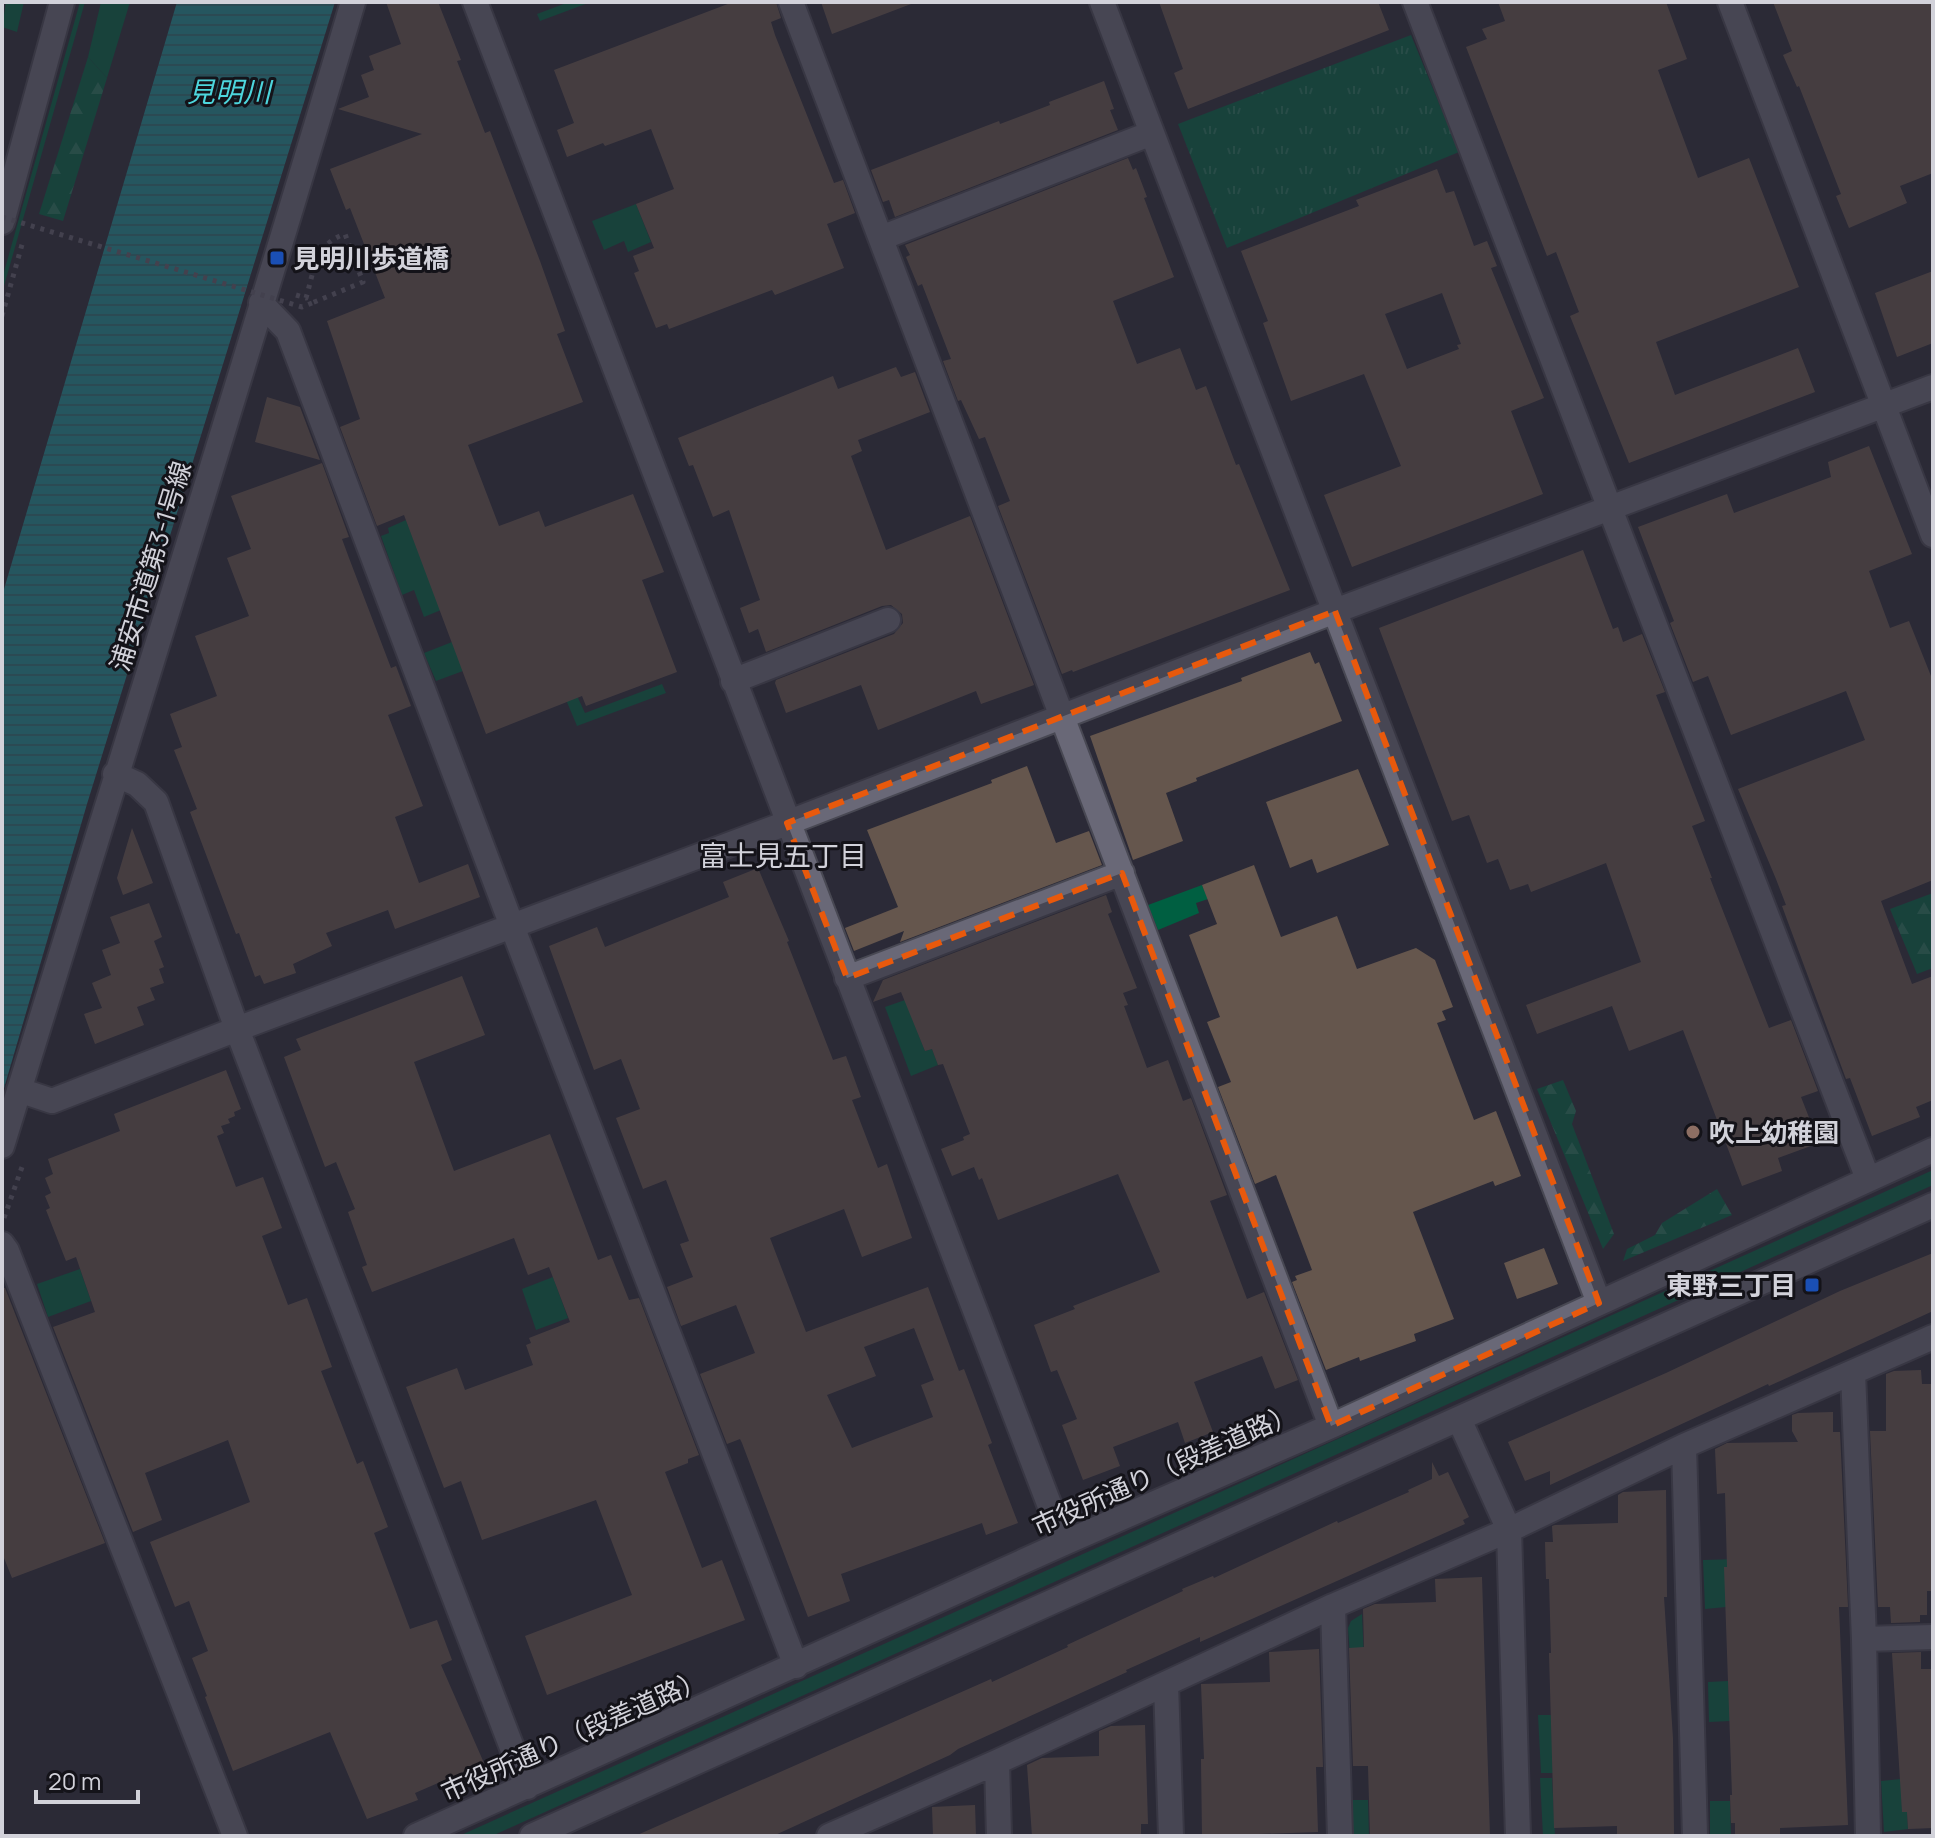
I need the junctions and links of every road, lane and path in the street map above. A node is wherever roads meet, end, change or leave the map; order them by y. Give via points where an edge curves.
1 (62, 2) edge
2 (353, 2) edge
3 (475, 2) edge
4 (791, 2) edge
5 (1102, 2) edge
6 (1415, 2) edge
7 (1730, 2) edge
8 (1152, 133) junction
9 (2, 220) edge
10 (881, 238) junction
11 (289, 292) dead end
12 (261, 303) junction
13 (1933, 387) edge
14 (1883, 406) junction
15 (1610, 508) junction
16 (1933, 535) edge
17 (1335, 611) junction
18 (888, 620) dead end
19 (733, 681) junction
20 (1063, 717) junction
21 (115, 774) junction
22 (787, 823) junction
23 (1122, 873) junction
24 (512, 926) junction
25 (847, 978) junction
26 (237, 1029) junction
27 (19, 1090) junction
28 (2, 1146) edge
29 (1933, 1150) edge
30 (1868, 1179) junction
31 (1933, 1205) edge
32 (2, 1244) edge
33 (1599, 1303) junction
34 (1933, 1337) edge
35 (1853, 1373) junction
36 (1459, 1419) junction
37 (1331, 1426) junction
38 (1684, 1446) junction
39 (1509, 1530) junction
40 (1064, 1543) junction
41 (1333, 1606) junction
42 (1933, 1637) edge
43 (1864, 1639) junction
44 (796, 1666) junction
45 (1166, 1684) junction
46 (997, 1762) junction
47 (527, 1787) junction
48 (235, 1836) edge
49 (416, 1836) edge
50 (532, 1836) edge
51 (829, 1836) edge
52 (999, 1836) edge
53 (1171, 1836) edge
54 (1340, 1836) edge
55 (1518, 1836) edge
56 (1695, 1836) edge
57 (1868, 1836) edge

1 - 9 street
2 - 12 street, 浦安市道第3-1号線
3 - 19 street
4 - 10 street
5 - 8 street
6 - 15 street
7 - 14 street
8 - 10 street
8 - 17 street
9 - 11 path, bridge via 302,307 363,282 345,234 329,239 322,248 306,298
10 - 20 street
12 - 21 street, 浦安市道第3-1号線
12 - 24 street via 288,331
13 - 14 street
14 - 15 street
14 - 16 street
15 - 17 street
15 - 30 street
17 - 20 street
17 - 33 street
18 - 19 street
19 - 22 street
20 - 22 street
20 - 23 street
21 - 26 street via 137,784 156,802
21 - 27 street, 浦安市道第3-1号線
22 - 24 street
22 - 25 street
23 - 25 street
23 - 37 street
24 - 26 street
24 - 44 street
25 - 40 street
26 - 27 street via 52,1101
26 - 47 street
27 - 28 street, 浦安市道第3-1号線
29 - 30 street, 市役所通り（段差道路）
30 - 33 street, 市役所通り（段差道路）
31 - 36 street
32 - 48 street
33 - 37 street, 市役所通り（段差道路）
34 - 35 street
35 - 38 street
35 - 43 street
36 - 39 street
36 - 50 street
37 - 40 street, 市役所通り（段差道路）
38 - 39 street
38 - 56 street
39 - 41 street
39 - 55 street
40 - 44 street, 市役所通り（段差道路）
41 - 45 street
41 - 54 street
42 - 43 street
43 - 57 street
44 - 47 street, 市役所通り（段差道路）
45 - 46 street
45 - 53 street
46 - 51 street
46 - 52 street
47 - 49 street, 市役所通り（段差道路）

